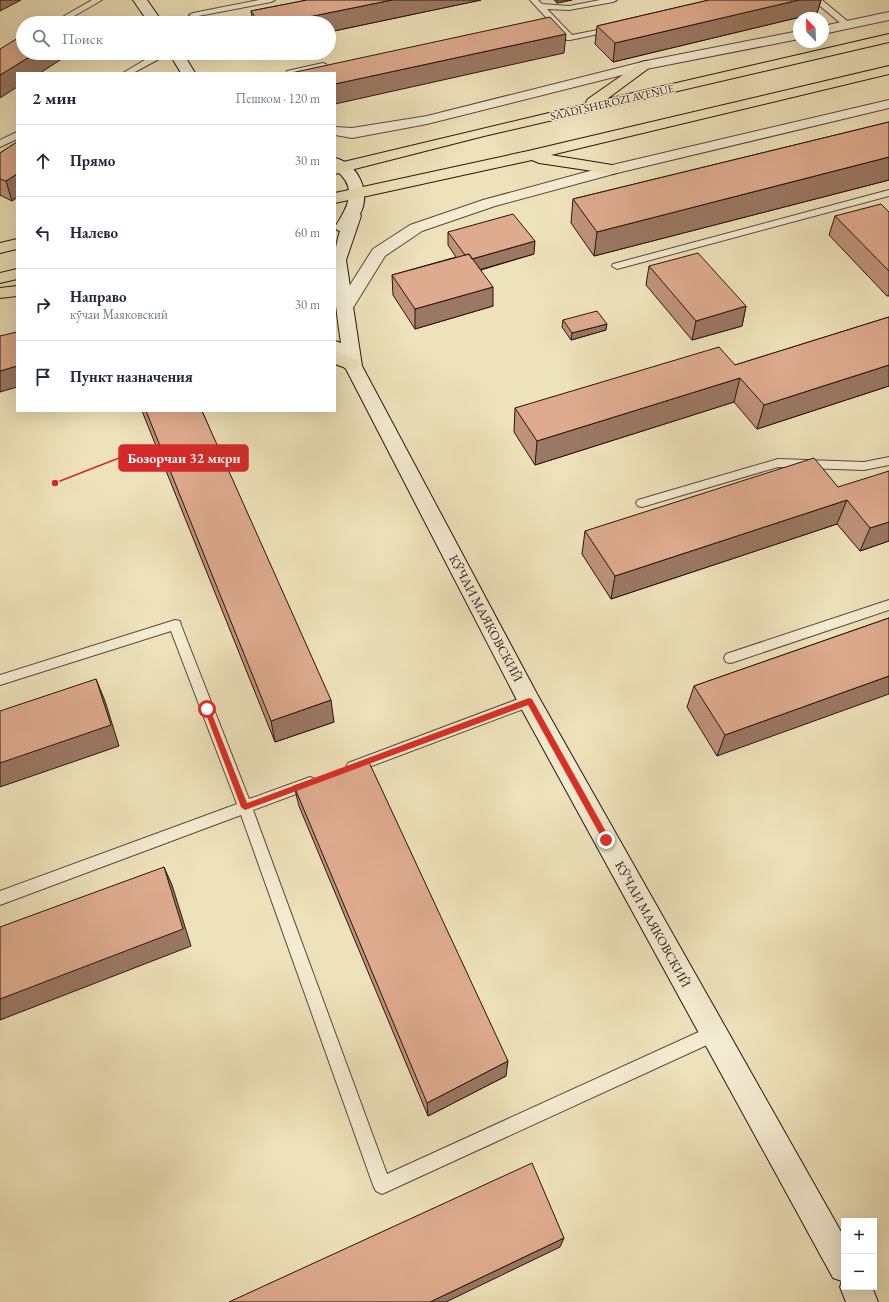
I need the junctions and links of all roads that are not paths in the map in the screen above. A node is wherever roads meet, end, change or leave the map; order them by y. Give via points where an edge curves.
1 (98, 0) edge
2 (140, 0) edge
3 (271, 0) edge
4 (613, 0) edge
5 (817, 0) edge
6 (537, 3) edge
7 (193, 15) dead end
8 (69, 16) edge
9 (151, 16) edge
10 (889, 16) edge
11 (848, 25) junction
12 (623, 27) edge
13 (829, 29) edge
14 (793, 36) edge
15 (889, 38) edge
16 (151, 60) edge
17 (180, 60) edge
18 (328, 65) edge
19 (646, 65) junction
20 (889, 70) edge
21 (130, 72) edge
22 (187, 72) edge
23 (295, 72) edge
24 (889, 104) edge
25 (583, 109) junction
26 (336, 131) edge
27 (16, 136) edge
28 (0, 144) edge
29 (528, 156) junction
30 (337, 167) edge
31 (613, 169) junction
32 (358, 193) junction
33 (889, 193) edge
34 (336, 198) edge
35 (353, 216) junction
36 (336, 233) edge
37 (617, 266) dead end
38 (16, 274) edge
39 (0, 278) edge
40 (16, 291) edge
41 (0, 293) edge
42 (345, 307) junction
43 (336, 348) edge
44 (347, 363) edge
45 (889, 461) edge
46 (642, 503) dead end
47 (889, 605) edge
48 (730, 658) dead end
49 (0, 680) edge
50 (529, 701) junction
51 (342, 771) edge
52 (320, 779) edge
53 (245, 807) junction
54 (0, 898) edge
55 (714, 1033) junction
56 (841, 1262) edge
57 (857, 1290) edge
58 (864, 1302) edge

1 - 8 lane
2 - 9 street
3 - 7 lane
4 - 6 lane via 569,8
5 - 11 lane
6 - 12 lane via 548,21 570,38
10 - 11 street
11 - 13 street
14 - 19 street
15 - 25 main road, SAADI SHEROZI AVENUE
16 - 21 lane
17 - 22 street
18 - 23 lane
19 - 25 main road
19 - 26 street via 427,120 352,132
20 - 29 main road
24 - 31 street
25 - 30 main road, SAADI SHEROZI AVENUE
27 - 28 lane
29 - 31 main road
29 - 32 main road
30 - 32 street via 353,179
31 - 42 street via 489,203 416,228 379,253
32 - 34 main road
32 - 35 street, КӮЧАИ МАЯКОВСКИЙ via 358,204
33 - 37 lane
35 - 36 street, КӮЧАИ МАЯКОВСКИЙ
35 - 42 street, КӮЧАИ МАЯКОВСКИЙ via 338,260
38 - 39 main road
40 - 41 main road
42 - 44 street, КӮЧАИ МАЯКОВСКИЙ
43 - 44 street, КӮЧАИ МАЯКОВСКИЙ
44 - 50 street, КӮЧАИ МАЯКОВСКИЙ
45 - 46 lane via 864,466 778,463
47 - 48 lane
49 - 53 lane via 175,626
50 - 51 lane
50 - 55 street, КӮЧАИ МАЯКОВСКИЙ
52 - 53 lane
53 - 54 lane
53 - 55 lane via 382,1185
55 - 56 street, КӮЧАИ МАЯКОВСКИЙ
57 - 58 street

